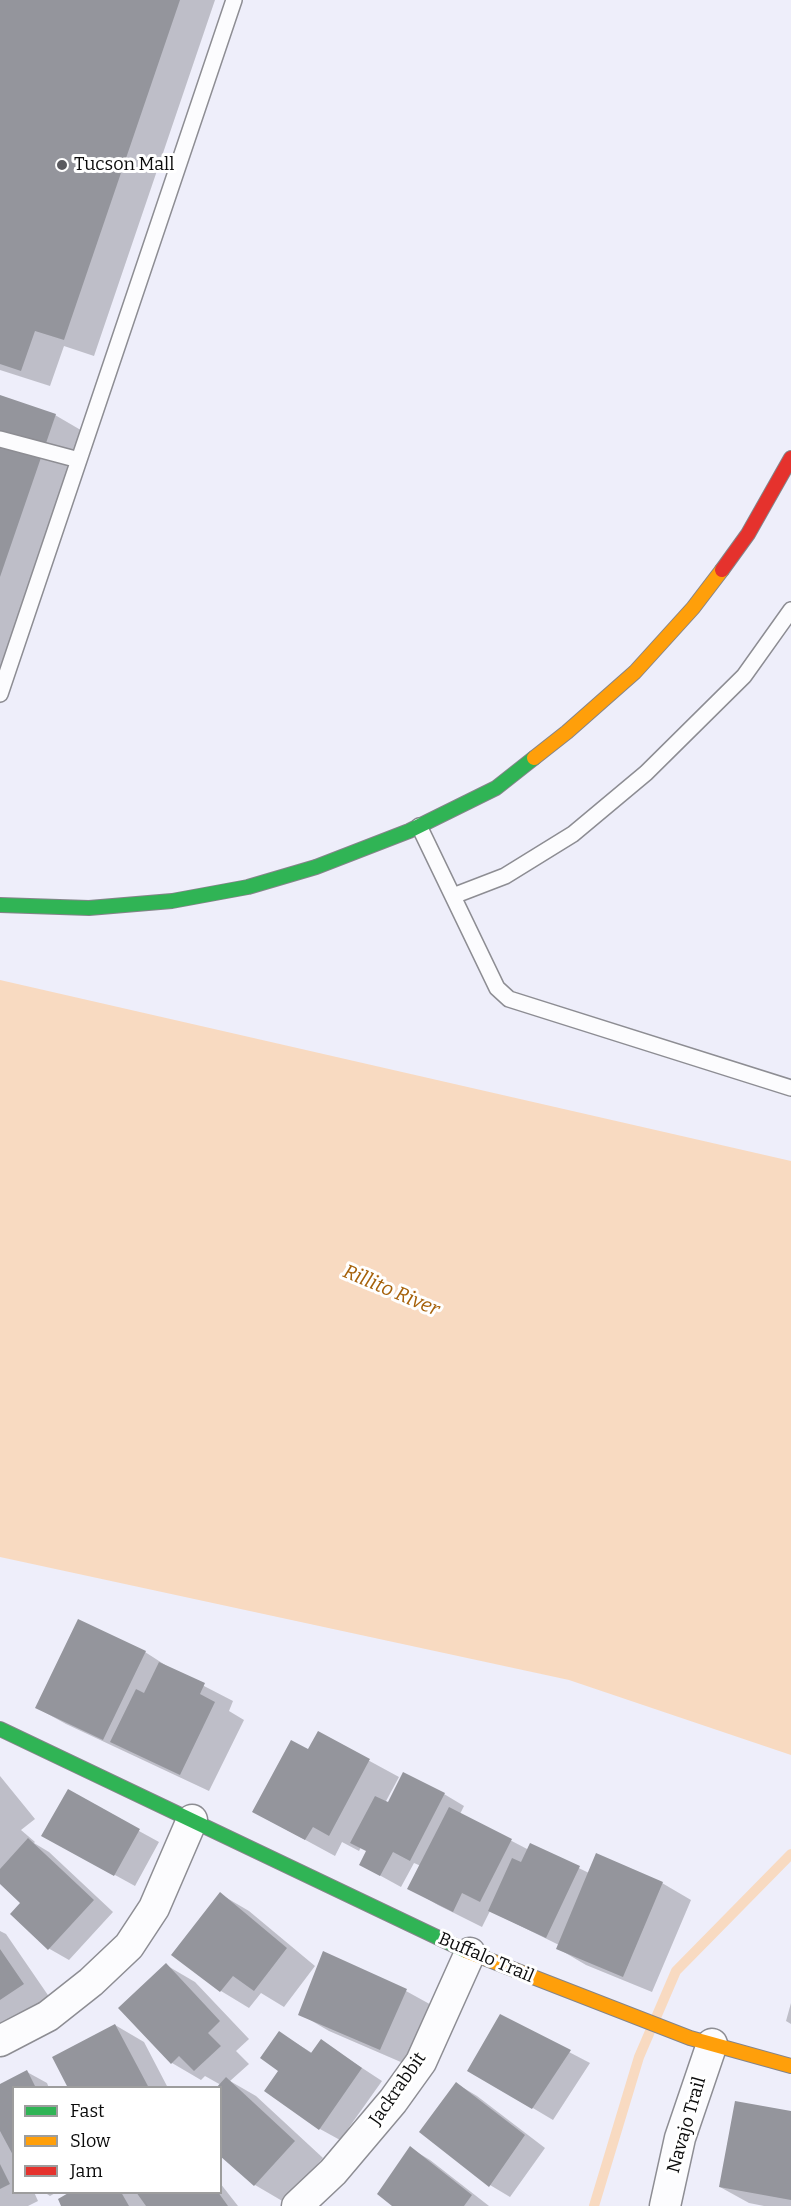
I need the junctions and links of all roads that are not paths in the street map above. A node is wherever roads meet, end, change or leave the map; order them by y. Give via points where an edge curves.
1 (234, 0) edge
2 (0, 439) edge
3 (79, 460) junction
4 (790, 463) edge
5 (791, 610) edge
6 (0, 694) edge
7 (419, 826) junction
8 (453, 896) junction
9 (0, 905) edge
10 (791, 1088) edge
11 (0, 1729) edge
12 (192, 1820) junction
13 (470, 1953) junction
14 (0, 2041) edge
15 (701, 2041) junction
16 (791, 2066) edge
17 (297, 2206) edge
18 (665, 2206) edge

1 - 3 lane
2 - 3 lane
3 - 6 lane
4 - 7 street via 722,571 634,672 496,788
5 - 8 lane via 744,676 646,773 573,834 505,876
7 - 8 lane
7 - 9 street via 316,867 214,893 89,908
8 - 10 lane via 497,987 509,999
11 - 12 street, Buffalo Trail
12 - 13 street, Buffalo Trail
12 - 14 street via 154,1908 129,1946 48,2016
13 - 15 street, Buffalo Trail
13 - 17 street, Jackrabbit via 421,2062 333,2172
15 - 16 street, Buffalo Trail
15 - 18 street, Navajo Trail

